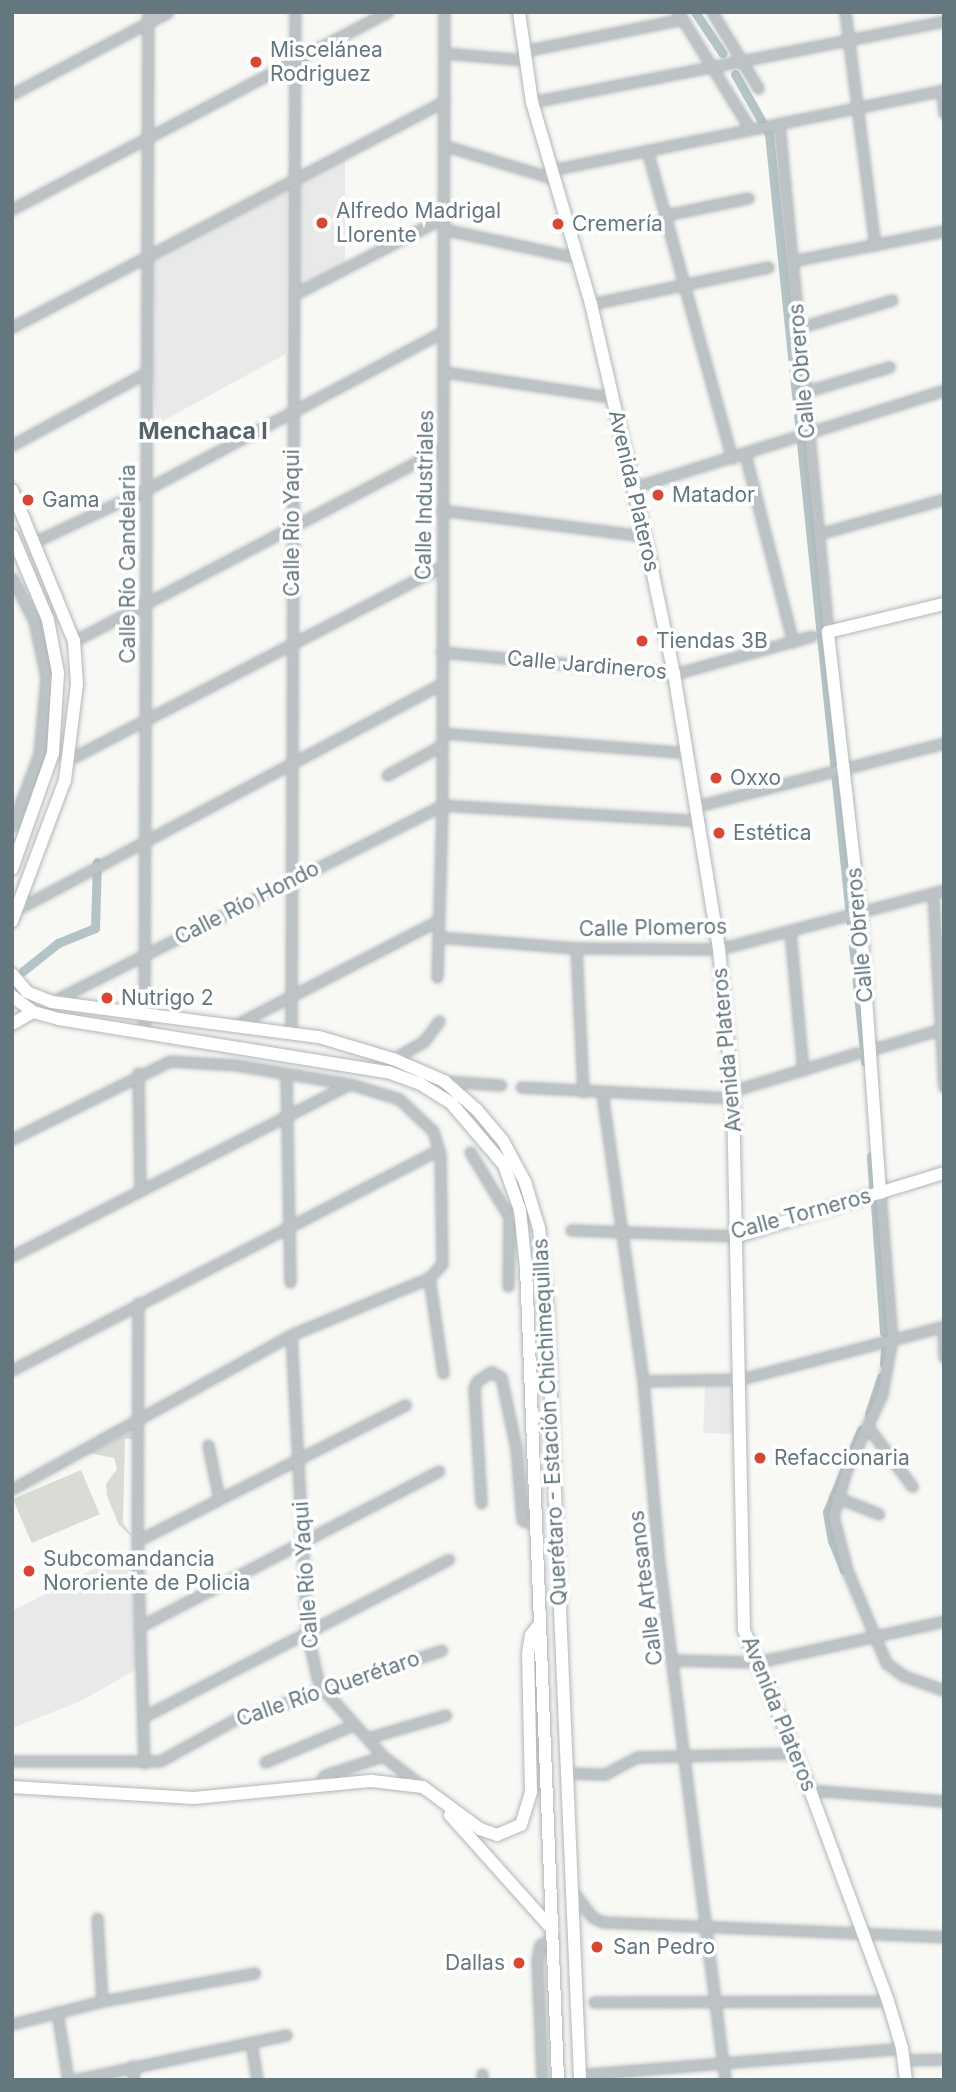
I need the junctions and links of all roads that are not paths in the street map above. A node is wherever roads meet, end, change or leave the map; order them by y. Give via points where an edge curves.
1 (168, 12) edge
2 (295, 12) edge
3 (387, 12) edge
4 (444, 12) edge
5 (519, 12) edge
6 (845, 12) edge
7 (714, 13) edge
8 (680, 15) edge
9 (148, 18) edge
10 (944, 21) edge
11 (846, 41) junction
12 (444, 53) junction
13 (525, 56) junction
14 (295, 62) junction
15 (743, 62) junction
16 (716, 67) junction
17 (758, 88) dead end
18 (943, 90) edge
19 (12, 94) edge
20 (443, 101) junction
21 (532, 102) junction
22 (860, 107) junction
23 (944, 113) edge
24 (778, 124) junction
25 (750, 129) junction
26 (146, 140) junction
27 (443, 145) junction
28 (647, 150) junction
29 (553, 174) junction
30 (295, 179) junction
31 (748, 198) dead end
32 (12, 209) edge
33 (666, 215) junction
34 (443, 218) junction
35 (443, 229) junction
36 (944, 231) edge
37 (875, 244) junction
38 (146, 257) junction
39 (577, 258) junction
40 (792, 261) junction
41 (768, 267) dead end
42 (685, 284) junction
43 (295, 294) junction
44 (891, 300) dead end
45 (591, 304) junction
46 (12, 327) edge
47 (798, 328) junction
48 (442, 332) junction
49 (888, 367) dead end
50 (444, 372) junction
51 (145, 373) junction
52 (944, 390) edge
53 (804, 392) junction
54 (611, 397) junction
55 (293, 410) junction
56 (805, 434) junction
57 (12, 445) edge
58 (442, 449) junction
59 (745, 454) junction
60 (732, 458) junction
61 (635, 487) junction
62 (147, 489) junction
63 (12, 490) edge
64 (944, 499) edge
65 (442, 510) junction
66 (292, 528) junction
67 (818, 534) junction
68 (12, 535) edge
69 (645, 536) junction
70 (34, 541) junction
71 (441, 567) junction
72 (12, 578) edge
73 (944, 604) edge
74 (145, 605) junction
75 (828, 632) junction
76 (812, 636) dead end
77 (74, 641) junction
78 (793, 642) junction
79 (292, 645) junction
80 (441, 652) junction
81 (674, 674) junction
82 (440, 684) junction
83 (58, 709) junction
84 (45, 715) junction
85 (145, 723) junction
86 (442, 733) junction
87 (944, 743) edge
88 (442, 745) junction
89 (688, 753) junction
90 (71, 759) junction
91 (46, 761) junction
92 (292, 763) junction
93 (836, 770) junction
94 (387, 775) dead end
95 (442, 805) junction
96 (697, 806) junction
97 (700, 821) junction
98 (12, 826) edge
99 (144, 842) junction
100 (12, 869) edge
101 (292, 880) junction
102 (944, 890) edge
103 (933, 893) junction
104 (14, 915) edge
105 (855, 915) junction
106 (439, 920) junction
107 (790, 932) junction
108 (439, 937) junction
109 (576, 948) junction
110 (719, 949) junction
111 (143, 956) junction
112 (12, 974) edge
113 (437, 977) dead end
114 (12, 996) edge
115 (290, 996) junction
116 (52, 1002) junction
117 (33, 1012) junction
118 (144, 1012) junction
119 (439, 1021) dead end
120 (12, 1024) edge
121 (235, 1025) junction
122 (942, 1029) edge
123 (144, 1033) junction
124 (291, 1033) junction
125 (239, 1046) junction
126 (864, 1052) junction
127 (394, 1059) junction
128 (236, 1065) junction
129 (803, 1070) junction
130 (138, 1073) junction
131 (286, 1074) junction
132 (444, 1081) junction
133 (350, 1084) junction
134 (501, 1085) dead end
135 (521, 1087) dead end
136 (944, 1087) edge
137 (583, 1092) junction
138 (602, 1093) junction
139 (733, 1094) junction
140 (289, 1115) junction
141 (12, 1139) edge
142 (439, 1150) junction
143 (470, 1152) dead end
144 (944, 1173) edge
145 (140, 1191) junction
146 (880, 1193) junction
147 (515, 1213) junction
148 (288, 1224) junction
149 (571, 1230) dead end
150 (621, 1235) junction
151 (738, 1236) junction
152 (12, 1256) edge
153 (429, 1278) junction
154 (289, 1282) dead end
155 (508, 1286) dead end
156 (138, 1303) junction
157 (944, 1326) edge
158 (291, 1335) junction
159 (889, 1339) junction
160 (944, 1357) edge
161 (12, 1370) edge
162 (443, 1373) dead end
163 (741, 1379) junction
164 (643, 1381) junction
165 (405, 1405) dead end
166 (140, 1418) junction
167 (868, 1427) junction
168 (208, 1445) dead end
169 (299, 1459) junction
170 (439, 1471) dead end
171 (912, 1486) dead end
172 (12, 1489) edge
173 (836, 1497) junction
174 (219, 1499) junction
175 (481, 1503) dead end
176 (880, 1514) dead end
177 (538, 1526) junction
178 (137, 1541) junction
179 (301, 1545) junction
180 (449, 1559) dead end
181 (944, 1621) edge
182 (540, 1624) junction
183 (139, 1627) junction
184 (307, 1632) junction
185 (875, 1634) junction
186 (562, 1644) junction
187 (442, 1650) dead end
188 (671, 1660) junction
189 (758, 1662) junction
190 (321, 1687) junction
191 (944, 1690) edge
192 (446, 1715) dead end
193 (143, 1717) junction
194 (353, 1725) junction
195 (367, 1738) junction
196 (794, 1753) junction
197 (683, 1754) junction
198 (383, 1756) junction
199 (12, 1762) edge
200 (265, 1762) dead end
201 (144, 1763) junction
202 (567, 1773) junction
203 (12, 1787) edge
204 (316, 1787) junction
205 (423, 1787) junction
206 (810, 1790) junction
207 (944, 1801) edge
208 (570, 1877) junction
209 (97, 1918) dead end
210 (704, 1926) junction
211 (860, 1930) junction
212 (554, 1933) junction
213 (944, 1937) edge
214 (254, 1973) dead end
215 (102, 2001) junction
216 (713, 2001) junction
217 (888, 2001) junction
218 (594, 2002) dead end
219 (57, 2012) junction
220 (12, 2024) edge
221 (286, 2035) dead end
222 (251, 2042) junction
223 (903, 2054) junction
224 (944, 2059) edge
225 (723, 2065) junction
226 (132, 2066) junction
227 (584, 2077) edge
228 (68, 2080) edge
229 (74, 2080) edge
230 (134, 2080) edge
231 (257, 2080) edge
232 (542, 2080) edge
233 (558, 2080) edge
234 (724, 2080) edge
235 (906, 2080) edge

1 - 9 street
2 - 14 street, Calle Río Yaqui
3 - 14 street
4 - 12 street, Calle Industriales
5 - 13 main road, Avenida Plateros
6 - 11 street
7 - 15 street
8 - 13 street
8 - 16 street
9 - 19 street
9 - 26 street, Calle Río Candelaria
10 - 11 street
11 - 15 street
11 - 22 street
12 - 13 street
12 - 20 street, Calle Industriales
13 - 21 main road, Avenida Plateros
14 - 26 street
14 - 30 street, Calle Río Yaqui
15 - 16 street
15 - 17 street
16 - 21 street
16 - 25 street
18 - 22 street
18 - 23 street
20 - 27 street, Calle Industriales
20 - 30 street
21 - 29 main road, Avenida Plateros
22 - 24 street
22 - 37 street
24 - 25 street
24 - 40 street, Calle Obreros
25 - 28 street
26 - 32 street
26 - 38 street, Calle Río Candelaria
27 - 29 street
27 - 34 street, Calle Industriales
28 - 29 street
28 - 33 street
29 - 39 main road, Avenida Plateros
30 - 38 street
30 - 43 street, Calle Río Yaqui
31 - 33 street
33 - 42 street
34 - 35 street, Calle Industriales
34 - 43 street
35 - 39 street
35 - 48 street, Calle Industriales
36 - 37 street
37 - 40 street
38 - 46 street
38 - 51 street, Calle Río Candelaria
39 - 45 main road, Avenida Plateros
40 - 47 street, Calle Obreros
41 - 42 street
42 - 45 street
42 - 60 street
43 - 55 street, Calle Río Yaqui
44 - 47 street
45 - 54 main road, Avenida Plateros
47 - 53 street, Calle Obreros
48 - 50 street, Calle Industriales
48 - 55 street
49 - 53 street
50 - 54 street
50 - 58 street, Calle Industriales
51 - 57 street
51 - 62 street, Calle Río Candelaria
52 - 56 street
53 - 56 street, Calle Obreros
54 - 61 main road, Avenida Plateros
55 - 62 street
55 - 66 street, Calle Río Yaqui
56 - 59 street
56 - 67 street, Calle Obreros
58 - 65 street, Calle Industriales
58 - 66 street
59 - 60 street
59 - 78 street
60 - 61 street
61 - 69 main road, Avenida Plateros
62 - 70 street
62 - 74 street, Calle Río Candelaria
63 - 70 main road
64 - 67 street
65 - 69 street
65 - 71 street, Calle Industriales
66 - 74 street
66 - 79 street, Calle Río Yaqui
67 - 75 street, Calle Obreros
68 - 83 main road via 53,637
69 - 81 main road, Avenida Plateros
70 - 77 main road
71 - 79 street
71 - 80 street, Calle Industriales
72 - 84 street via 34,621 45,658
73 - 75 main road
74 - 77 street
74 - 85 street, Calle Río Candelaria
75 - 93 main road, Calle Obreros
76 - 78 street, Calle Jardineros
77 - 90 main road via 77,684
78 - 81 street, Calle Jardineros
79 - 85 street
79 - 92 street, Calle Río Yaqui
80 - 81 street, Calle Jardineros
80 - 82 street, Calle Industriales
81 - 89 main road, Avenida Plateros
82 - 86 street, Calle Industriales
82 - 92 street
83 - 84 street
83 - 91 main road
84 - 91 street
85 - 90 street
85 - 99 street, Calle Río Candelaria
86 - 88 street, Calle Industriales
86 - 89 street
87 - 93 street
88 - 94 street
88 - 95 street, Calle Industriales
89 - 96 main road, Avenida Plateros
90 - 104 main road
91 - 98 street
91 - 100 main road
92 - 99 street
92 - 101 street, Calle Río Yaqui
93 - 96 street
93 - 105 main road, Calle Obreros
95 - 97 street
95 - 101 street, Calle Río Hondo
95 - 106 street, Calle Industriales
96 - 97 main road, Avenida Plateros
97 - 110 main road, Avenida Plateros
99 - 104 street
99 - 111 street, Calle Río Candelaria
101 - 111 street, Calle Río Hondo
101 - 115 street, Calle Río Yaqui
102 - 103 street, Calle Plomeros
103 - 105 street, Calle Plomeros
103 - 122 street
105 - 107 street, Calle Plomeros
105 - 126 main road, Calle Obreros
106 - 108 street, Calle Industriales
106 - 115 street
107 - 110 street, Calle Plomeros
107 - 129 street
108 - 109 street, Calle Plomeros
108 - 113 street, Calle Industriales
109 - 110 street, Calle Plomeros
109 - 137 street
110 - 139 main road, Avenida Plateros
111 - 116 street, Calle Río Hondo
111 - 118 street, Calle Río Candelaria
112 - 116 main road, Querétaro - Estación Chichimequillas via 27,992
114 - 117 main road, Querétaro - Estación Chichimequillas
115 - 121 street
115 - 124 street, Calle Río Yaqui
116 - 118 main road, Querétaro - Estación Chichimequillas
117 - 120 main road
117 - 123 main road, Querétaro - Estación Chichimequillas
118 - 121 main road, Querétaro - Estación Chichimequillas
118 - 123 street, Calle Río Candelaria
119 - 127 street via 424,1041
121 - 124 main road, Querétaro - Estación Chichimequillas
122 - 126 street
122 - 136 street
123 - 125 main road, Querétaro - Estación Chichimequillas
124 - 127 main road, Querétaro - Estación Chichimequillas via 363,1047
125 - 128 street
125 - 147 main road, Querétaro - Estación Chichimequillas via 376,1069 419,1083 452,1104 488,1142 504,1165
126 - 129 street
126 - 146 main road, Calle Obreros
127 - 132 main road, Querétaro - Estación Chichimequillas
128 - 130 street via 184,1059
128 - 131 street
129 - 139 street
130 - 141 street
130 - 145 street
131 - 133 street
131 - 140 street
132 - 134 street
132 - 186 main road, Querétaro - Estación Chichimequillas via 503,1141 525,1182 539,1228 548,1304
133 - 140 street
133 - 142 street via 398,1099 416,1110
135 - 137 street
137 - 138 street
138 - 139 street
138 - 150 street, Calle Artesanos
139 - 151 main road, Avenida Plateros
140 - 145 street
140 - 148 street
142 - 148 street
142 - 153 street via 441,1270
143 - 147 street
144 - 146 main road, Calle Torneros
145 - 152 street
146 - 151 main road, Calle Torneros
146 - 159 street, Calle Obreros
147 - 155 street
147 - 177 main road, Querétaro - Estación Chichimequillas
148 - 154 street
148 - 156 street
149 - 150 street, Calle Torneros
150 - 151 street, Calle Torneros
150 - 164 street, Calle Artesanos
151 - 163 main road, Avenida Plateros
153 - 158 street
153 - 162 street
156 - 161 street
156 - 166 street
157 - 159 street
157 - 160 street
158 - 166 street
158 - 169 street, Calle Río Yaqui
159 - 163 street
159 - 167 street, Calle Obreros via 882,1394
163 - 164 street
163 - 189 main road, Avenida Plateros via 744,1630
164 - 188 street, Calle Artesanos
165 - 169 street
166 - 172 street
166 - 178 street
167 - 171 street
167 - 173 street, Calle Obreros
168 - 174 street
169 - 174 street
169 - 179 street, Calle Río Yaqui
170 - 179 street
173 - 176 street
173 - 185 street, Calle Obreros via 833,1516 839,1545
174 - 178 street
175 - 177 street via 474,1388 491,1372 501,1377 516,1448 522,1520
177 - 182 main road, Querétaro - Estación Chichimequillas
178 - 183 street
179 - 183 street
179 - 184 street, Calle Río Yaqui
180 - 184 street
181 - 185 street
182 - 186 main road
182 - 205 main road via 531,1635 528,1654 531,1792 521,1825 497,1835 480,1829
182 - 212 main road, Querétaro - Estación Chichimequillas
183 - 193 street
184 - 190 street, Calle Río Yaqui
184 - 193 street
185 - 189 street
185 - 191 street, Calle Obreros via 891,1669
186 - 202 main road, Querétaro - Estación Chichimequillas
187 - 190 street, Calle Río Querétaro
188 - 189 street
188 - 197 street, Calle Artesanos
189 - 196 main road, Avenida Plateros
190 - 194 street, Calle Río Yaqui
190 - 201 street, Calle Río Querétaro via 234,1720 160,1761
192 - 195 street
193 - 201 street
194 - 195 street, Calle Río Yaqui
194 - 200 street
195 - 198 street, Calle Río Yaqui
196 - 197 street
196 - 206 main road, Avenida Plateros
197 - 202 street via 636,1757 597,1776
197 - 210 street, Calle Artesanos
198 - 204 street via 325,1775
198 - 205 street, Calle Río Yaqui
199 - 201 street, Calle Río Querétaro
202 - 208 main road, Querétaro - Estación Chichimequillas
203 - 204 main road via 194,1798
204 - 205 main road via 372,1781
205 - 212 main road, Calle Río Yaqui
206 - 207 street
206 - 211 main road, Avenida Plateros
208 - 210 street via 581,1906 603,1922
208 - 227 main road, Querétaro - Estación Chichimequillas
209 - 215 street
210 - 211 street
210 - 216 street, Calle Artesanos
211 - 213 street
211 - 217 main road, Avenida Plateros
212 - 232 street via 541,1945 537,1960
212 - 233 main road, Querétaro - Estación Chichimequillas
214 - 215 street
215 - 219 street
216 - 217 street
216 - 218 street
216 - 225 street, Calle Artesanos
217 - 223 main road, Avenida Plateros
219 - 220 street
219 - 228 street
221 - 222 street
222 - 226 street
222 - 231 street
223 - 224 street
223 - 225 street
223 - 235 main road, Avenida Plateros
225 - 227 street
225 - 234 street, Calle Artesanos
226 - 229 street
226 - 230 street

